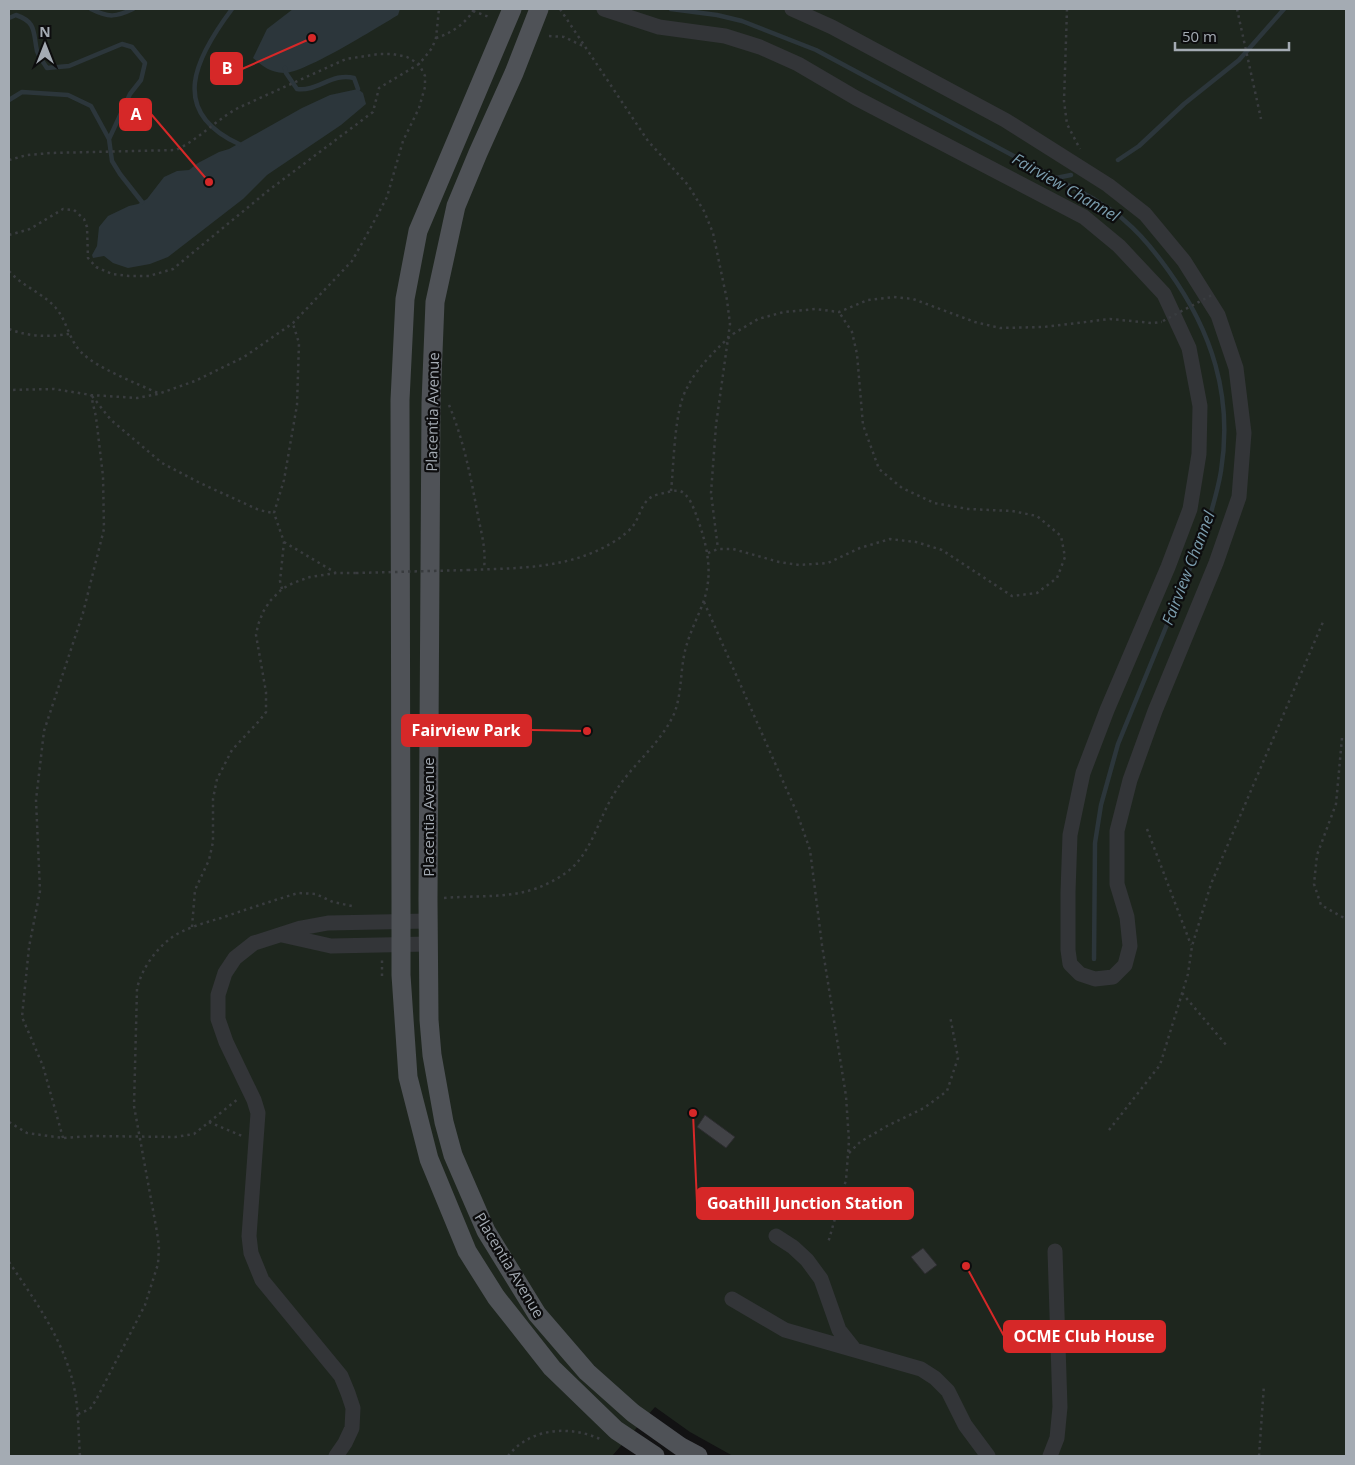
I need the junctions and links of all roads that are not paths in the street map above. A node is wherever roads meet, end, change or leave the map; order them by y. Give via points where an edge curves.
1 (512, 9) edge
2 (539, 9) edge
3 (604, 9) edge
4 (792, 9) edge
5 (401, 921) junction
6 (428, 921) junction
7 (281, 935) junction
8 (401, 944) junction
9 (428, 944) junction
10 (776, 1236) dead end
11 (1055, 1252) dead end
12 (732, 1299) dead end
13 (854, 1349) junction
14 (336, 1456) edge
15 (655, 1456) edge
16 (698, 1456) edge
17 (988, 1456) edge
18 (1050, 1456) edge

1 - 5 main road, Placentia Avenue via 418,231 405,299 400,400
2 - 6 main road, Placentia Avenue via 456,206 436,302 431,403
3 - 4 lane via 659,27 725,36 798,64 856,98 1084,217 1119,246 1164,294 1189,348 1200,406 1200,454 1190,509 1083,773 1070,835 1070,964 1080,974 1095,979 1113,977 1125,966 1130,946 1127,917 1117,884 1117,831 1130,780 1239,497 1244,434 1236,368 1218,315 1184,261 1145,214 1108,185 1005,120 832,27
5 - 6 lane
5 - 7 lane via 328,923
5 - 8 main road, Placentia Avenue
6 - 9 main road, Placentia Avenue
7 - 8 lane via 331,946
7 - 14 lane via 254,943 235,958 225,973 218,995 218,1019 258,1113 249,1236 251,1253 262,1280 341,1376 353,1408 352,1428
8 - 9 lane
8 - 15 main road, Placentia Avenue via 408,1077 429,1159 467,1251 496,1297 552,1368 616,1430
9 - 16 main road, Placentia Avenue via 429,1020 442,1114 453,1155 486,1231 537,1314 587,1372 633,1413
10 - 13 lane via 807,1260 821,1279 839,1330
11 - 18 lane via 1060,1407 1057,1438
12 - 13 lane via 785,1330
13 - 17 lane via 921,1369 935,1378 948,1391 964,1425

